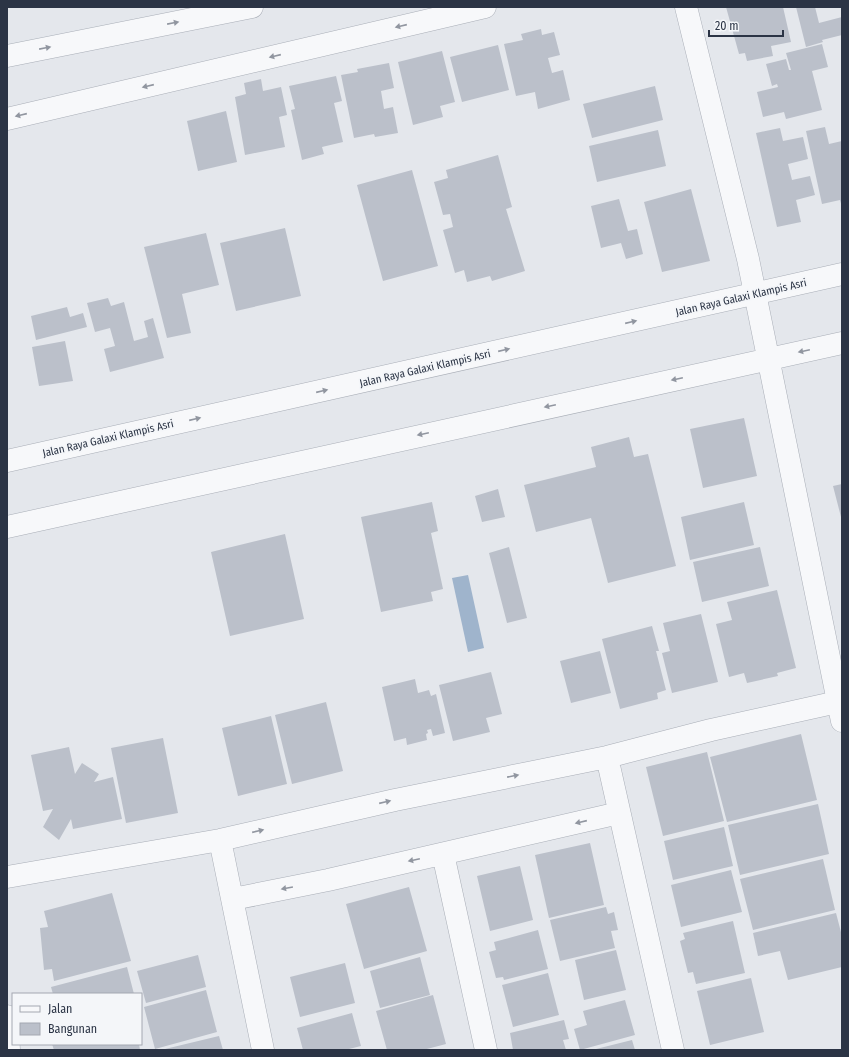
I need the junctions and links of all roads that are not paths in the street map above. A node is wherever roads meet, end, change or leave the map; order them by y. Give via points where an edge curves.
1 (252, 7) edge
2 (486, 7) edge
3 (686, 7) edge
4 (206, 11) edge
5 (438, 12) edge
6 (7, 56) edge
7 (7, 118) edge
8 (842, 274) edge
9 (754, 294) junction
10 (842, 343) edge
11 (766, 359) junction
12 (7, 461) edge
13 (7, 527) edge
14 (840, 708) edge
15 (607, 757) junction
16 (619, 813) junction
17 (220, 840) junction
18 (443, 854) junction
19 (7, 877) edge
20 (232, 899) junction
21 (7, 1016) edge
22 (9, 1050) edge
23 (263, 1050) edge
24 (486, 1050) edge
25 (673, 1050) edge

1 - 4 street
2 - 5 street
3 - 9 street
6 -> 4 street
5 -> 7 street
8 - 9 street, Jalan Raya Galaxi Klampis Asri
9 - 11 street
12 -> 9 street, Jalan Raya Galaxi Klampis Asri
10 -> 11 street
11 -> 13 street
11 - 14 street
14 - 15 street via 711,730
15 - 16 street
17 -> 15 street via 395,800
16 -> 18 street
16 - 25 street
17 - 19 street
17 - 20 street
18 -> 20 street
18 - 24 street
20 - 23 street
21 - 22 street

